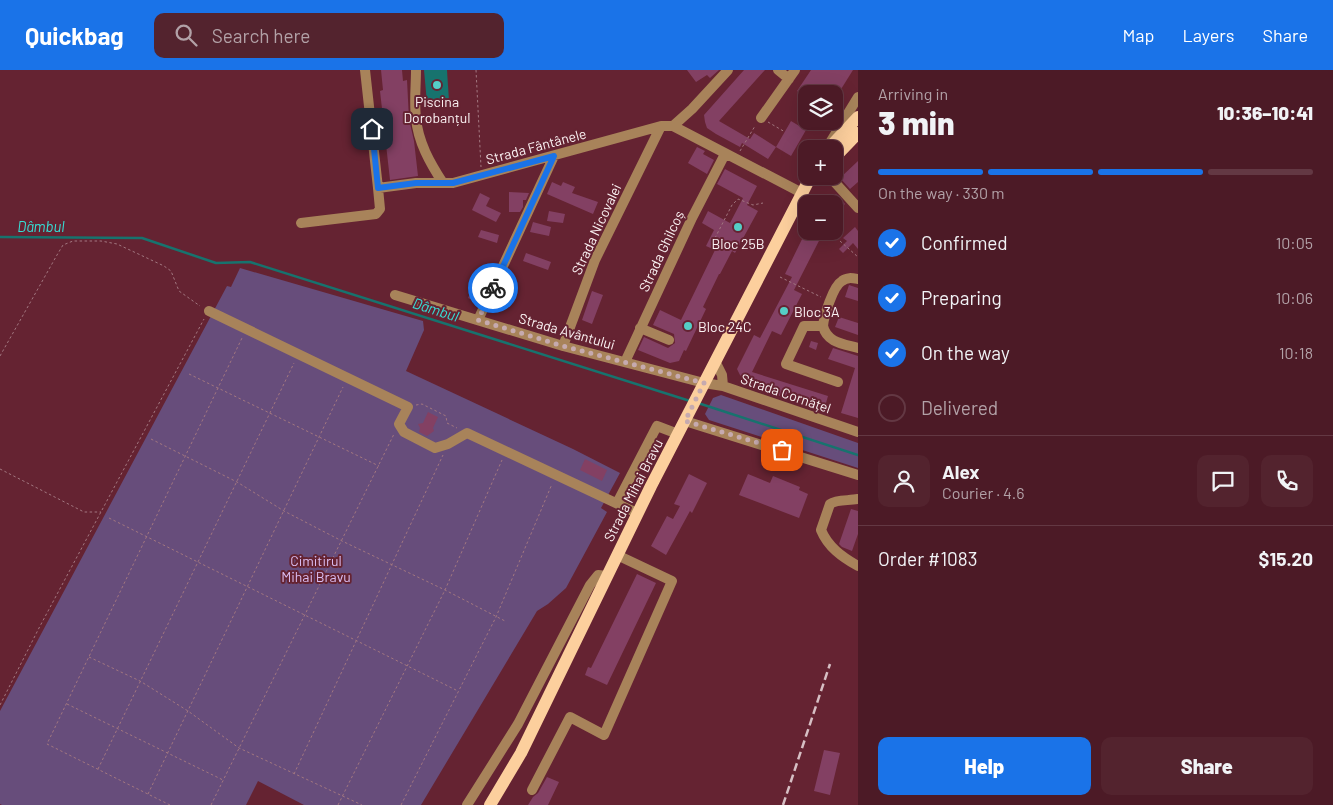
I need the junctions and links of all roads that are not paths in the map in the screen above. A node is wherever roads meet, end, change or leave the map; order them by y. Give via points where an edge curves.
1 (365, 70) edge
2 (416, 70) edge
3 (728, 70) edge
4 (778, 70) edge
5 (795, 70) edge
6 (789, 79) junction
7 (858, 97) edge
8 (858, 117) edge
9 (761, 118) road end
10 (661, 126) junction
11 (673, 126) junction
12 (858, 133) edge
13 (832, 140) edge
14 (836, 140) edge
15 (843, 149) edge
16 (725, 154) junction
17 (554, 156) junction
18 (443, 183) junction
19 (806, 185) edge
20 (809, 185) edge
21 (837, 185) edge
22 (378, 188) junction
23 (803, 191) junction
24 (858, 208) edge
25 (301, 223) dead end
26 (858, 270) edge
27 (854, 278) edge
28 (395, 295) dead end
29 (209, 311) road end
30 (478, 320) junction
31 (823, 326) junction
32 (640, 328) junction
33 (669, 340) dead end
34 (563, 346) junction
35 (858, 348) edge
36 (715, 361) junction
37 (625, 362) junction
38 (838, 382) dead end
39 (723, 386) junction
40 (702, 387) junction
41 (685, 421) junction
42 (858, 432) edge
43 (678, 434) junction
44 (858, 475) edge
45 (858, 499) edge
46 (617, 503) junction
47 (638, 513) junction
48 (618, 555) junction
49 (858, 566) edge
50 (607, 576) junction
51 (532, 790) dead end
52 (467, 805) edge
53 (490, 805) edge

1 - 22 street
2 - 18 street via 416,118 422,144
3 - 11 street
4 - 6 street
5 - 6 street
6 - 9 street
7 - 13 street
8 - 14 main road
10 - 11 street, Strada Fântânele
10 - 17 street, Strada Fântânele
10 - 34 street, Strada Nicovalei via 595,260
11 - 16 street, Strada Fântânele
12 - 15 main road
16 - 23 street, Strada Fântânele
16 - 32 street, Strada Ghilcoș
17 - 18 street, Strada Fântânele
17 - 30 street
18 - 22 street, Strada Fântânele
19 - 23 main road, Strada Mihai Bravu
20 - 23 main road, Strada Mihai Bravu
21 - 24 street
22 - 25 street via 380,209 376,214
23 - 36 main road, Strada Mihai Bravu
26 - 27 street
27 - 31 street via 843,279 837,285
28 - 30 street, Strada Avântului
29 - 46 street via 408,407 399,424 404,432 435,448 467,432
30 - 34 street, Strada Avântului
31 - 35 street via 834,341
31 - 38 street via 804,326 786,364
32 - 33 street
32 - 37 street, Strada Ghilcoș
34 - 37 street, Strada Avântului
36 - 39 street
36 - 40 main road, Strada Mihai Bravu
37 - 40 street, Strada Avântului
39 - 40 street, Strada Cornățel
39 - 42 street, Strada Cornățel
40 - 41 main road, Strada Mihai Bravu
41 - 43 main road, Strada Mihai Bravu
41 - 44 street
43 - 46 street via 657,426
43 - 47 main road, Strada Mihai Bravu
45 - 49 street via 830,504 821,530 833,549
46 - 47 street
47 - 48 main road, Strada Mihai Bravu
48 - 50 main road, Strada Mihai Bravu
48 - 51 street via 672,581 604,735 570,717
50 - 52 street via 598,575 590,585 518,724
50 - 53 main road, Strada Mihai Bravu via 521,753

